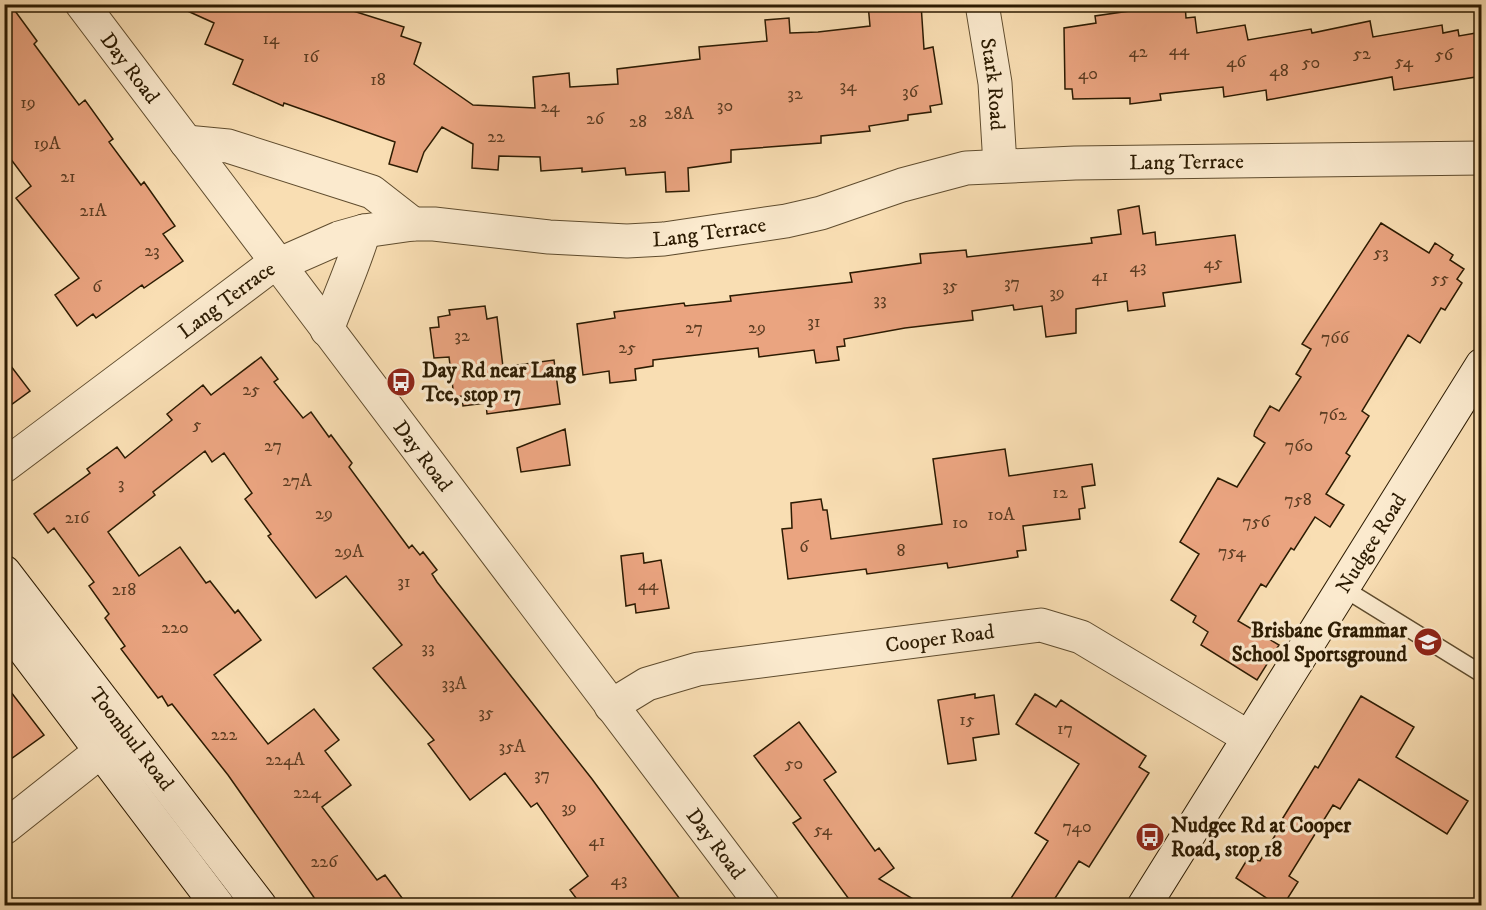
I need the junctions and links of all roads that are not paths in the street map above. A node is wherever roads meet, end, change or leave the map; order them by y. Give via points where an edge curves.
1 (82, 4) edge
2 (982, 4) edge
3 (186, 142) junction
4 (1482, 158) edge
5 (1000, 165) junction
6 (413, 224) junction
7 (364, 231) junction
8 (278, 264) junction
9 (327, 330) junction
10 (1482, 365) edge
11 (4, 466) edge
12 (4, 572) edge
13 (1343, 588) junction
14 (4, 623) edge
15 (1482, 674) edge
16 (612, 706) junction
17 (1248, 737) junction
18 (101, 751) junction
19 (4, 828) edge
20 (218, 906) edge
21 (260, 906) edge
22 (763, 906) edge
23 (1144, 906) edge

1 - 3 street, Day Road
2 - 5 street, Stark Road via 995,83
3 - 6 street via 228,146 372,192
3 - 8 street, Day Road
4 - 5 street, Lang Terrace
5 - 6 street, Lang Terrace via 935,175 786,221 664,239 549,237 464,225
6 - 7 street, Lang Terrace
7 - 8 street, Lang Terrace
7 - 9 street via 353,270
8 - 9 street, Day Road
8 - 11 street, Lang Terrace
9 - 16 street, Day Road
10 - 13 street, Nudgee Road
12 - 21 street, Toombul Road
13 - 15 lane
13 - 17 street, Nudgee Road
14 - 18 street, Toombul Road
16 - 17 street, Cooper Road via 647,684 698,669 1041,625 1081,637
16 - 22 street, Day Road
17 - 23 street, Nudgee Road
18 - 19 street
18 - 20 street, Toombul Road

